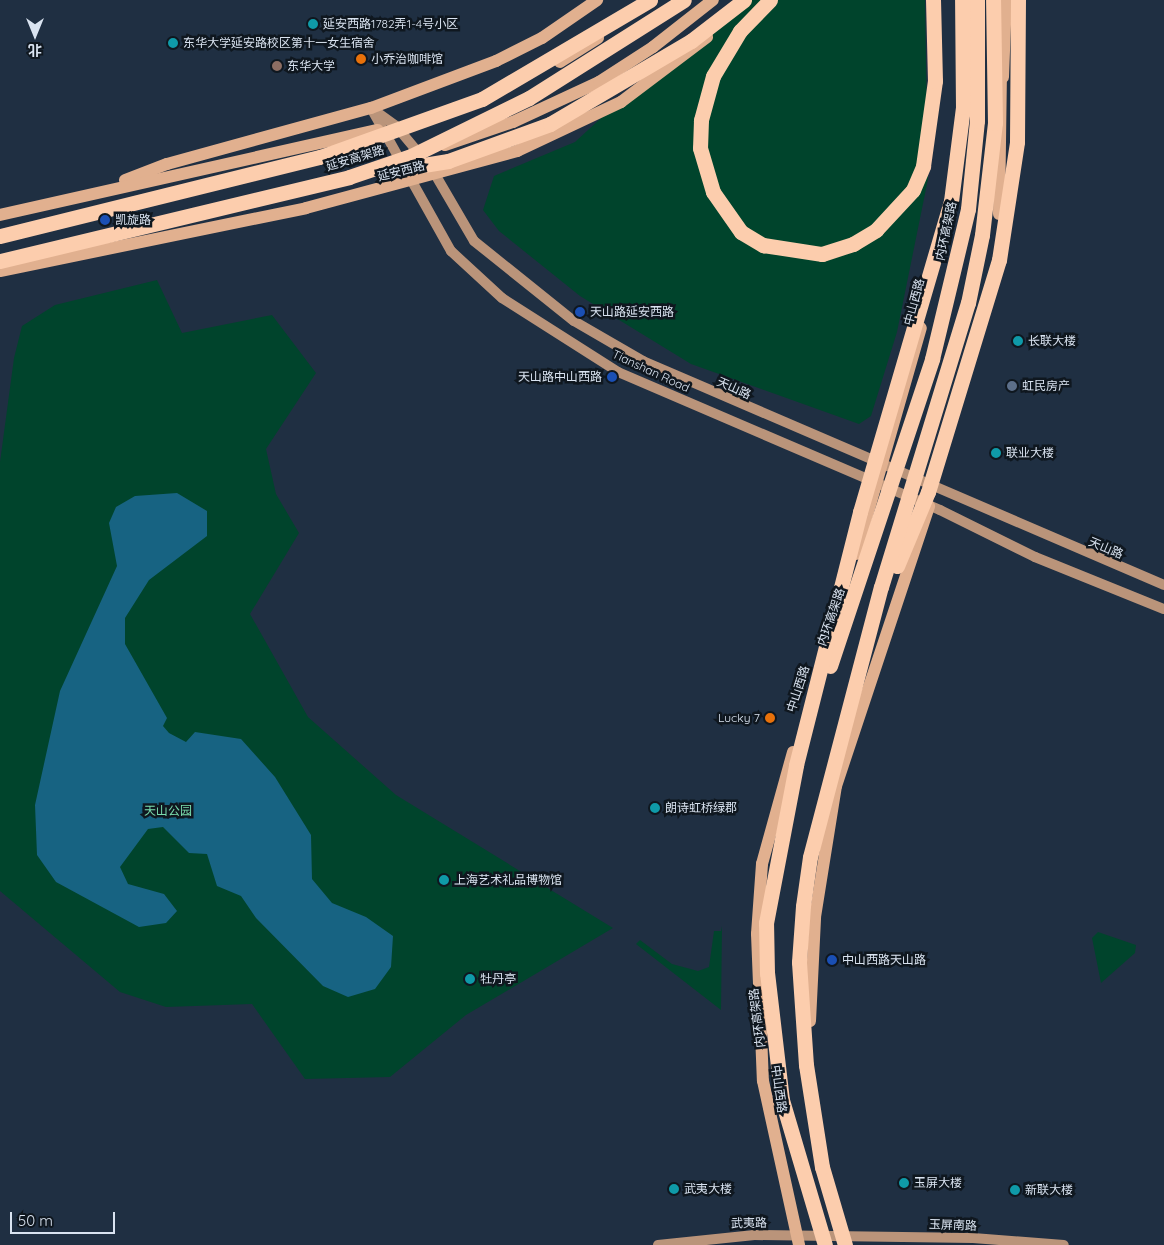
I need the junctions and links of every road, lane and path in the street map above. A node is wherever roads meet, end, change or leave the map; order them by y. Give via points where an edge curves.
1 (597, 0) edge
2 (651, 0) edge
3 (684, 0) edge
4 (713, 0) edge
5 (770, 0) edge
6 (933, 0) edge
7 (961, 0) edge
8 (977, 0) edge
9 (995, 0) edge
10 (1006, 0) edge
11 (1018, 0) edge
12 (749, 1) edge
13 (709, 35) junction
14 (654, 47) junction
15 (1002, 95) junction
16 (371, 108) junction
17 (396, 126) junction
18 (383, 129) junction
19 (420, 154) junction
20 (400, 161) junction
21 (438, 175) junction
22 (349, 177) junction
23 (412, 183) junction
24 (95, 192) junction
25 (0, 215) edge
26 (0, 236) edge
27 (69, 255) junction
28 (0, 261) edge
29 (0, 271) edge
30 (884, 467) junction
31 (878, 485) junction
32 (936, 485) junction
33 (929, 506) junction
34 (1164, 585) edge
35 (1164, 608) edge
36 (878, 611) junction
37 (796, 765) junction
38 (798, 1240) edge
39 (844, 1242) edge
40 (658, 1245) edge
41 (825, 1245) edge
42 (1064, 1245) edge

1 - 16 main road via 542,38 496,60
2 - 17 main road via 581,49 514,87
2 - 26 highway, 延安高架路, bridge via 482,99 320,157
3 - 22 highway, 延安高架路, bridge via 529,98 411,156
4 - 14 main road, 延安西路
5 - 6 highway via 740,31 713,76 701,120 702,155 713,192 741,232 764,245 822,254 852,244 876,230 913,190 920,174 933,114
7 - 30 main road, 中山西路 via 962,106 954,183 939,261
7 - 37 highway, bridge via 963,107 951,201 860,512
8 - 37 highway, 内环高架路, bridge via 978,121 968,209 935,350
9 - 15 main road
9 - 36 highway, bridge via 995,123 982,235 968,304 881,587
10 - 15 main road
11 - 36 highway, bridge via 1017,142 999,260 928,492
12 - 13 main road, 延安西路
12 - 22 highway, bridge via 691,41 550,124 448,161
13 - 14 main road, 延安西路
13 - 21 main road, 延安西路 via 620,102 574,126 517,151
14 - 19 main road, 延安西路 via 599,82 513,122
15 - 32 main road via 1001,199 988,285
16 - 17 main road, 天山路
16 - 18 main road, Tianshan Road
16 - 24 main road via 167,164
17 - 18 main road
17 - 19 main road, 天山路
18 - 20 main road, Tianshan Road
18 - 24 main road
19 - 20 main road, 延安西路
19 - 21 main road, 天山路
20 - 23 main road, Tianshan Road
20 - 27 main road, 延安西路 via 124,231
21 - 23 main road, 延安西路
21 - 30 main road, 天山路 via 474,240 574,321 643,361
22 - 28 highway, 延安高架路, bridge
23 - 27 main road, 延安西路
23 - 31 main road, Tianshan Road via 452,250 528,315 618,372
24 - 25 main road
27 - 29 main road, 延安西路
30 - 31 main road, 中山西路
30 - 32 main road, 天山路
31 - 33 main road, Tianshan Road
31 - 38 main road, 中山西路 via 785,777 762,864 757,934 763,1081
32 - 33 main road
32 - 34 main road, 天山路
33 - 35 main road via 1035,557
33 - 39 main road via 836,786 815,917 809,991 811,1069
36 - 39 highway, bridge via 810,857 799,962 806,1066 822,1167
37 - 41 highway, 内环高架路, bridge via 772,873 767,973 782,1100
38 - 39 main road, 武夷路
38 - 40 main road, 武夷路 via 712,1237
39 - 42 main road, 玉屏南路

